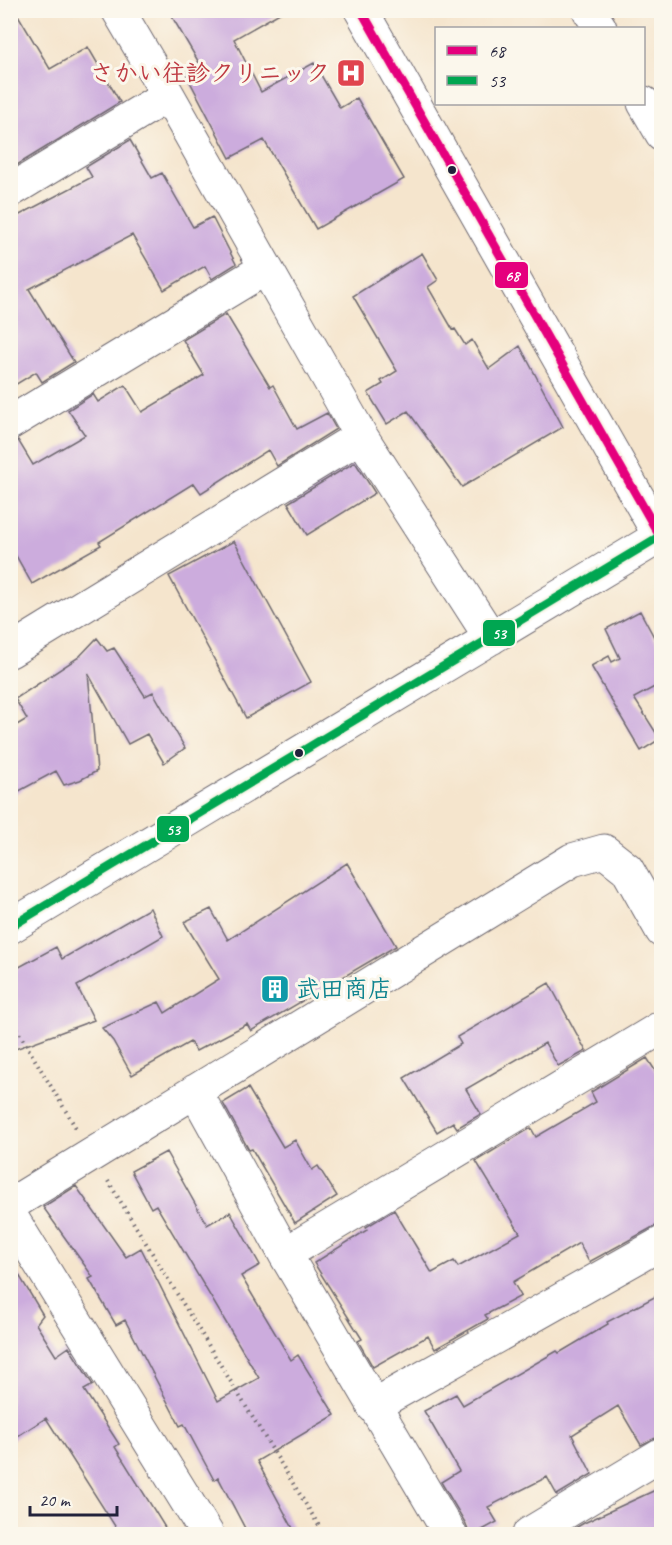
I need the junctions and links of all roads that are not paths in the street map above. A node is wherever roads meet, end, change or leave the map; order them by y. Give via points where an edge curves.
1 (118, 10) edge
2 (361, 10) edge
3 (589, 10) edge
4 (599, 27) edge
5 (168, 95) junction
6 (645, 105) edge
7 (662, 134) edge
8 (10, 191) edge
9 (266, 268) junction
10 (10, 423) edge
11 (361, 436) junction
12 (661, 537) edge
13 (490, 638) junction
14 (10, 651) edge
15 (10, 927) edge
16 (662, 931) edge
17 (662, 1027) edge
18 (195, 1091) junction
19 (10, 1205) edge
20 (10, 1215) edge
21 (662, 1243) edge
22 (285, 1254) junction
23 (373, 1406) junction
24 (662, 1454) edge
25 (207, 1534) edge
26 (450, 1534) edge
27 (529, 1534) edge

1 - 5 street
2 - 12 street
3 - 4 street
5 - 8 street
5 - 9 street
6 - 7 street
9 - 10 street
9 - 11 street
11 - 13 street
11 - 14 street
12 - 13 street
13 - 15 street
16 - 18 street via 627,869 604,850 572,860
17 - 22 street
18 - 19 street
18 - 22 street
20 - 25 street
21 - 23 street
22 - 23 street
23 - 26 street
24 - 27 street

